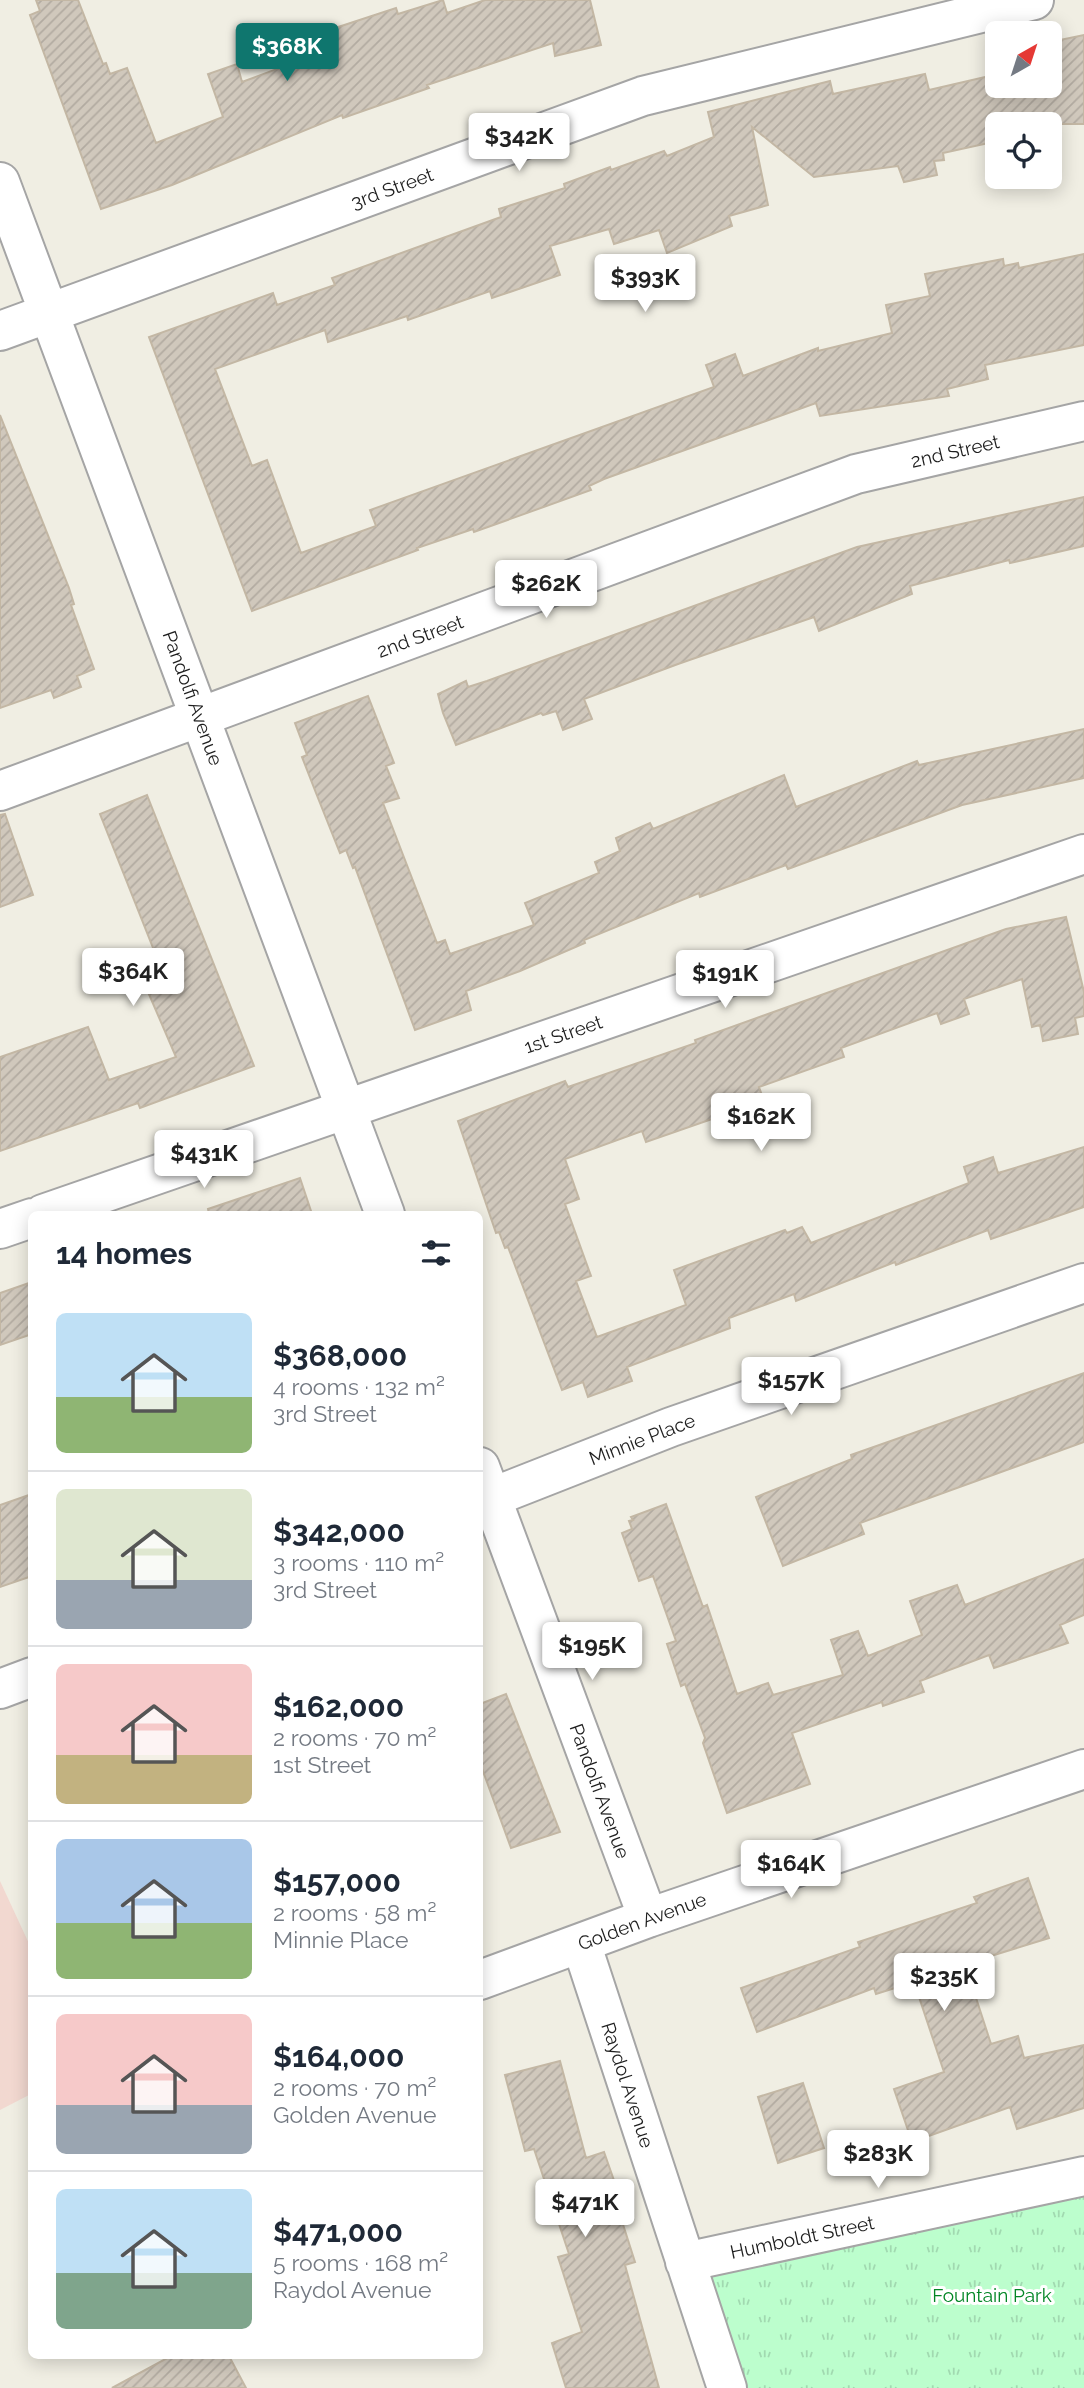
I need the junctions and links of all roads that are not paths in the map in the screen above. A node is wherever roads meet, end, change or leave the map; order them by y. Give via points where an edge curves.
1 (1034, 0) edge
2 (0, 182) edge
3 (49, 313) junction
4 (0, 331) edge
5 (1084, 421) edge
6 (200, 717) junction
7 (0, 791) edge
8 (1084, 854) edge
9 (346, 1110) junction
10 (52, 1211) edge
11 (384, 1211) edge
12 (28, 1220) edge
13 (0, 1229) edge
14 (1084, 1283) edge
15 (483, 1489) edge
16 (28, 1678) edge
17 (0, 1689) edge
18 (1084, 1769) edge
19 (648, 1918) junction
20 (581, 1942) junction
21 (483, 1979) edge
22 (1084, 2176) edge
23 (685, 2262) junction
24 (727, 2388) edge

1 - 3 street, 3rd Street via 643,96
2 - 3 street, Pandolfi Avenue
3 - 4 street, 3rd Street
3 - 6 street, Pandolfi Avenue
5 - 6 street, 2nd Street via 856,474
6 - 7 street, 2nd Street
6 - 9 street, Pandolfi Avenue
8 - 9 street, 1st Street
9 - 10 street, 1st Street
9 - 11 street, Pandolfi Avenue
12 - 13 street
14 - 15 street, Minnie Place
15 - 19 street, Pandolfi Avenue
16 - 17 street
18 - 19 street, Golden Avenue
19 - 20 street, Golden Avenue
20 - 21 street, Golden Avenue
20 - 23 street, Raydol Avenue
22 - 23 street, Humboldt Street
23 - 24 street, Raydol Avenue

